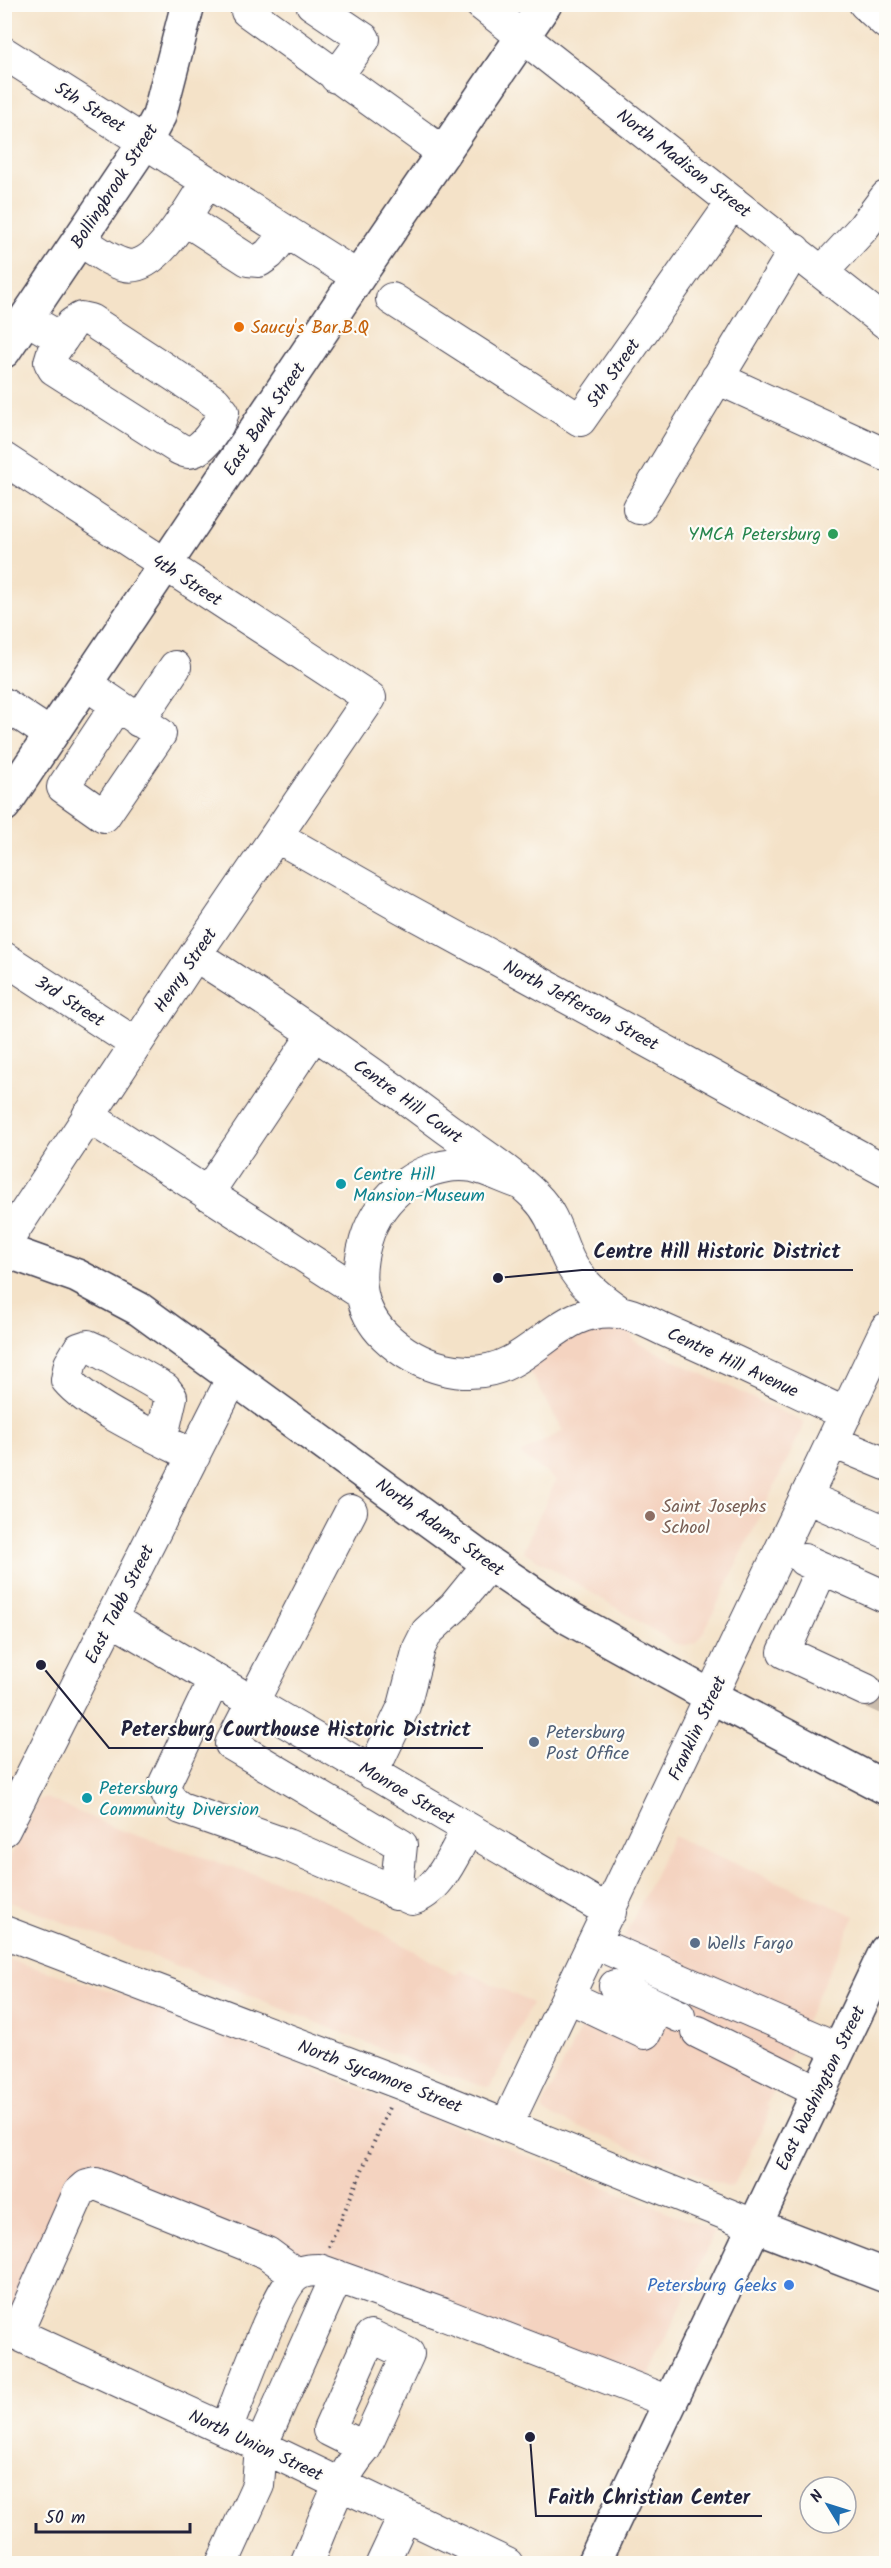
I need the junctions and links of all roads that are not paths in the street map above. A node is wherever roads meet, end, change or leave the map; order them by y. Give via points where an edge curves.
1 (188, 4) edge
2 (247, 4) edge
3 (312, 4) edge
4 (481, 4) edge
5 (546, 4) edge
6 (865, 4) edge
7 (886, 23) edge
8 (523, 36) junction
9 (4, 53) edge
10 (336, 77) junction
11 (145, 142) junction
12 (444, 153) junction
13 (207, 182) junction
14 (886, 196) edge
15 (733, 202) junction
16 (183, 218) junction
17 (287, 232) junction
18 (80, 240) junction
19 (795, 250) junction
20 (823, 271) junction
21 (358, 277) junction
22 (392, 299) dead end
23 (27, 319) junction
24 (886, 323) edge
25 (62, 339) junction
26 (4, 351) edge
27 (717, 378) junction
28 (214, 428) junction
29 (246, 445) junction
30 (886, 455) edge
31 (4, 459) edge
32 (639, 508) dead end
33 (165, 566) junction
34 (175, 667) dead end
35 (86, 684) junction
36 (370, 698) joint
37 (4, 704) edge
38 (51, 735) junction
39 (4, 805) edge
40 (276, 836) junction
41 (195, 955) junction
42 (4, 958) edge
43 (314, 1034) junction
44 (136, 1044) junction
45 (88, 1116) junction
46 (886, 1172) edge
47 (520, 1183) junction
48 (207, 1194) junction
49 (4, 1245) edge
50 (4, 1250) edge
51 (361, 1293) junction
52 (620, 1312) junction
53 (886, 1329) edge
54 (233, 1377) junction
55 (839, 1428) junction
56 (886, 1464) edge
57 (806, 1497) junction
58 (351, 1511) dead end
59 (886, 1532) edge
60 (781, 1550) junction
61 (489, 1564) junction
62 (822, 1569) junction
63 (886, 1598) edge
64 (111, 1619) junction
65 (214, 1680) junction
66 (866, 1690) tunnel mouth
67 (712, 1697) junction
68 (253, 1703) junction
69 (372, 1773) junction
70 (886, 1788) edge
71 (468, 1828) junction
72 (4, 1830) edge
73 (396, 1894) junction
74 (609, 1912) junction
75 (4, 1932) edge
76 (595, 1943) junction
77 (886, 1951) edge
78 (615, 1986) dead end
79 (568, 1997) junction
80 (678, 2018) junction
81 (839, 2049) junction
82 (819, 2092) junction
83 (506, 2126) junction
84 (754, 2225) junction
85 (318, 2273) junction
86 (886, 2276) edge
87 (10, 2331) edge
88 (670, 2403) junction
89 (226, 2430) junction
90 (261, 2446) junction
91 (366, 2448) dead end
92 (341, 2485) junction
93 (405, 2516) junction
94 (222, 2564) edge
95 (306, 2564) edge
96 (382, 2564) edge
97 (507, 2564) edge
98 (593, 2564) edge

1 - 11 main road, Bollingbrook Street via 159,116
2 - 10 street via 247,11
3 - 10 street via 364,39
4 - 8 street, North Madison Street
5 - 8 main road, East Bank Street
6 - 7 street
8 - 12 main road, East Bank Street
8 - 15 street, North Madison Street
9 - 11 street, 5th Street
10 - 12 street
11 - 13 street, 5th Street
11 - 18 main road, Bollingbrook Street
12 - 21 main road, East Bank Street
13 - 16 street
13 - 17 street, 5th Street
14 - 20 street
15 - 19 street, North Madison Street
15 - 22 street, 5th Street via 580,420
16 - 17 street via 248,260 259,261 269,254
16 - 18 street via 147,262 127,266 106,258
17 - 21 street, 5th Street
18 - 23 main road, Bollingbrook Street
19 - 20 street, North Madison Street
19 - 27 street
20 - 24 street, North Madison Street
21 - 29 main road, East Bank Street
23 - 25 street
23 - 26 main road, Bollingbrook Street
25 - 28 street via 72,324 81,318 90,320 215,402 223,412
25 - 28 street via 50,362 54,369 178,448 187,452 200,448
27 - 30 street
27 - 32 street
28 - 29 street
29 - 33 main road, East Bank Street
31 - 33 street, 4th Street
33 - 35 main road, East Bank Street
33 - 36 street, 4th Street
34 - 35 street via 128,713
35 - 38 main road, East Bank Street
36 - 40 street, Henry Street
37 - 38 street
38 - 39 main road, East Bank Street
40 - 41 street, Henry Street
40 - 46 street, North Jefferson Street
41 - 43 street, Centre Hill Court
41 - 44 street, Henry Street
42 - 44 street, 3rd Street
43 - 47 street, Centre Hill Court
43 - 48 street
44 - 45 street, Henry Street
45 - 48 street
45 - 49 street, Henry Street
47 - 51 street via 473,1167 428,1172 408,1182 390,1196 368,1233 360,1260
47 - 52 street, Centre Hill Court via 551,1215 568,1260 580,1278
48 - 51 street
50 - 54 main road, North Adams Street via 77,1276 139,1309
51 - 52 street via 368,1314 398,1349 440,1369 462,1371 509,1363 570,1321 595,1312
52 - 55 street, Centre Hill Avenue via 716,1353
53 - 55 street, Franklin Street
54 - 61 main road, North Adams Street
54 - 64 street, East Tabb Street via 180,1449
55 - 56 street, Centre Hill Avenue
55 - 57 street, Franklin Street
57 - 59 street
57 - 60 street, Franklin Street
58 - 68 street
60 - 62 street
60 - 67 street, Franklin Street
61 - 67 main road, North Adams Street via 571,1619
61 - 69 street via 454,1607 427,1632 404,1706
62 - 63 street
62 - 66 street via 784,1652
64 - 65 street, Monroe Street
64 - 72 street, East Tabb Street
65 - 68 street, Monroe Street
65 - 73 street via 165,1783 171,1801 287,1845
67 - 70 main road, North Adams Street
67 - 74 street, Franklin Street
68 - 69 street, Monroe Street
68 - 73 street via 231,1744 401,1845
69 - 71 street, Monroe Street
71 - 73 street via 435,1885 424,1896 411,1899
71 - 74 street, Monroe Street
74 - 76 street, Franklin Street
75 - 83 street, North Sycamore Street
76 - 79 street, Franklin Street
76 - 81 street
77 - 81 main road, East Washington Street
78 - 80 street
79 - 80 street via 645,2033
79 - 83 street, Franklin Street
80 - 82 street
81 - 82 main road, East Washington Street
82 - 84 main road, East Washington Street
83 - 84 street, North Sycamore Street
84 - 86 main road
84 - 88 main road, East Washington Street
85 - 87 street via 96,2184 79,2193
85 - 88 street
85 - 89 street via 288,2284
85 - 90 street
87 - 89 street, North Union Street
88 - 98 main road, East Washington Street
89 - 90 street, North Union Street
90 - 92 street, North Union Street
90 - 94 street via 258,2485
91 - 92 street via 354,2460
92 - 93 street, North Union Street
92 - 95 street
93 - 96 street
93 - 97 street, North Union Street

